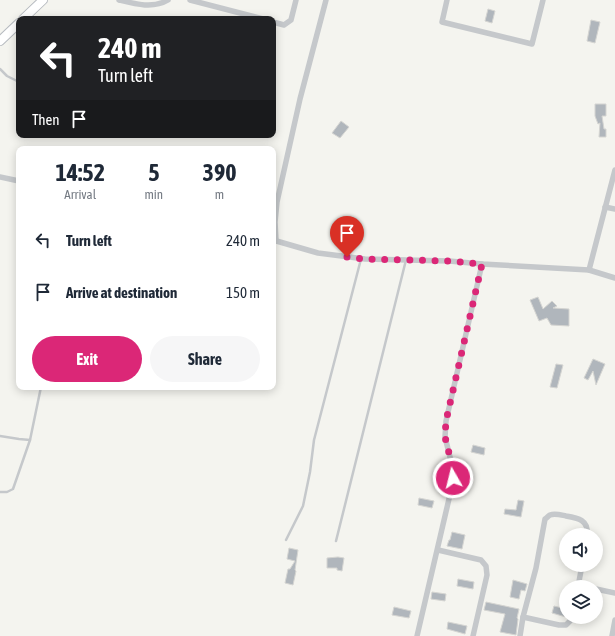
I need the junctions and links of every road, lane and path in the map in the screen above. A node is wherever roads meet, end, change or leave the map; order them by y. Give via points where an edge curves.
1 (43, 0) edge
2 (119, 0) edge
3 (168, 0) edge
4 (190, 0) edge
5 (296, 0) edge
6 (326, 0) edge
7 (447, 0) edge
8 (543, 0) edge
9 (26, 16) edge
10 (251, 16) edge
11 (276, 23) edge
12 (16, 26) edge
13 (0, 41) edge
14 (0, 69) edge
15 (16, 80) edge
16 (615, 170) edge
17 (0, 177) edge
18 (16, 180) edge
19 (605, 207) junction
20 (615, 209) edge
21 (276, 212) edge
22 (276, 241) edge
23 (361, 259) junction
24 (406, 260) junction
25 (482, 264) junction
26 (589, 270) junction
27 (615, 278) edge
28 (40, 390) edge
29 (0, 436) edge
30 (30, 440) junction
31 (0, 492) edge
32 (586, 528) edge
33 (286, 540) dead end
34 (336, 541) dead end
35 (438, 550) junction
36 (603, 590) edge
37 (615, 593) edge
38 (523, 617) junction
39 (615, 620) edge
40 (567, 624) edge
41 (417, 636) edge
42 (472, 636) edge
43 (520, 636) edge
44 (612, 636) edge

1 - 9 street
2 - 3 street via 142,5
4 - 10 street
5 - 11 street via 291,20 284,25
6 - 21 street via 300,99
7 - 8 street via 442,22 532,44
12 - 13 street
14 - 15 lane
16 - 19 street
17 - 18 street
19 - 20 street
19 - 26 street
22 - 23 street via 318,253
23 - 24 street
23 - 33 lane via 314,440 303,506
24 - 25 street
24 - 34 lane
25 - 26 street
25 - 35 street via 446,421 445,437 453,478
26 - 27 street
28 - 30 lane
29 - 30 lane
30 - 31 lane via 13,489
32 - 38 street via 579,519 555,514 545,519
35 - 41 street
35 - 42 street via 481,560 486,566 487,575
36 - 37 street
38 - 40 street via 559,625
38 - 43 street
39 - 44 street

